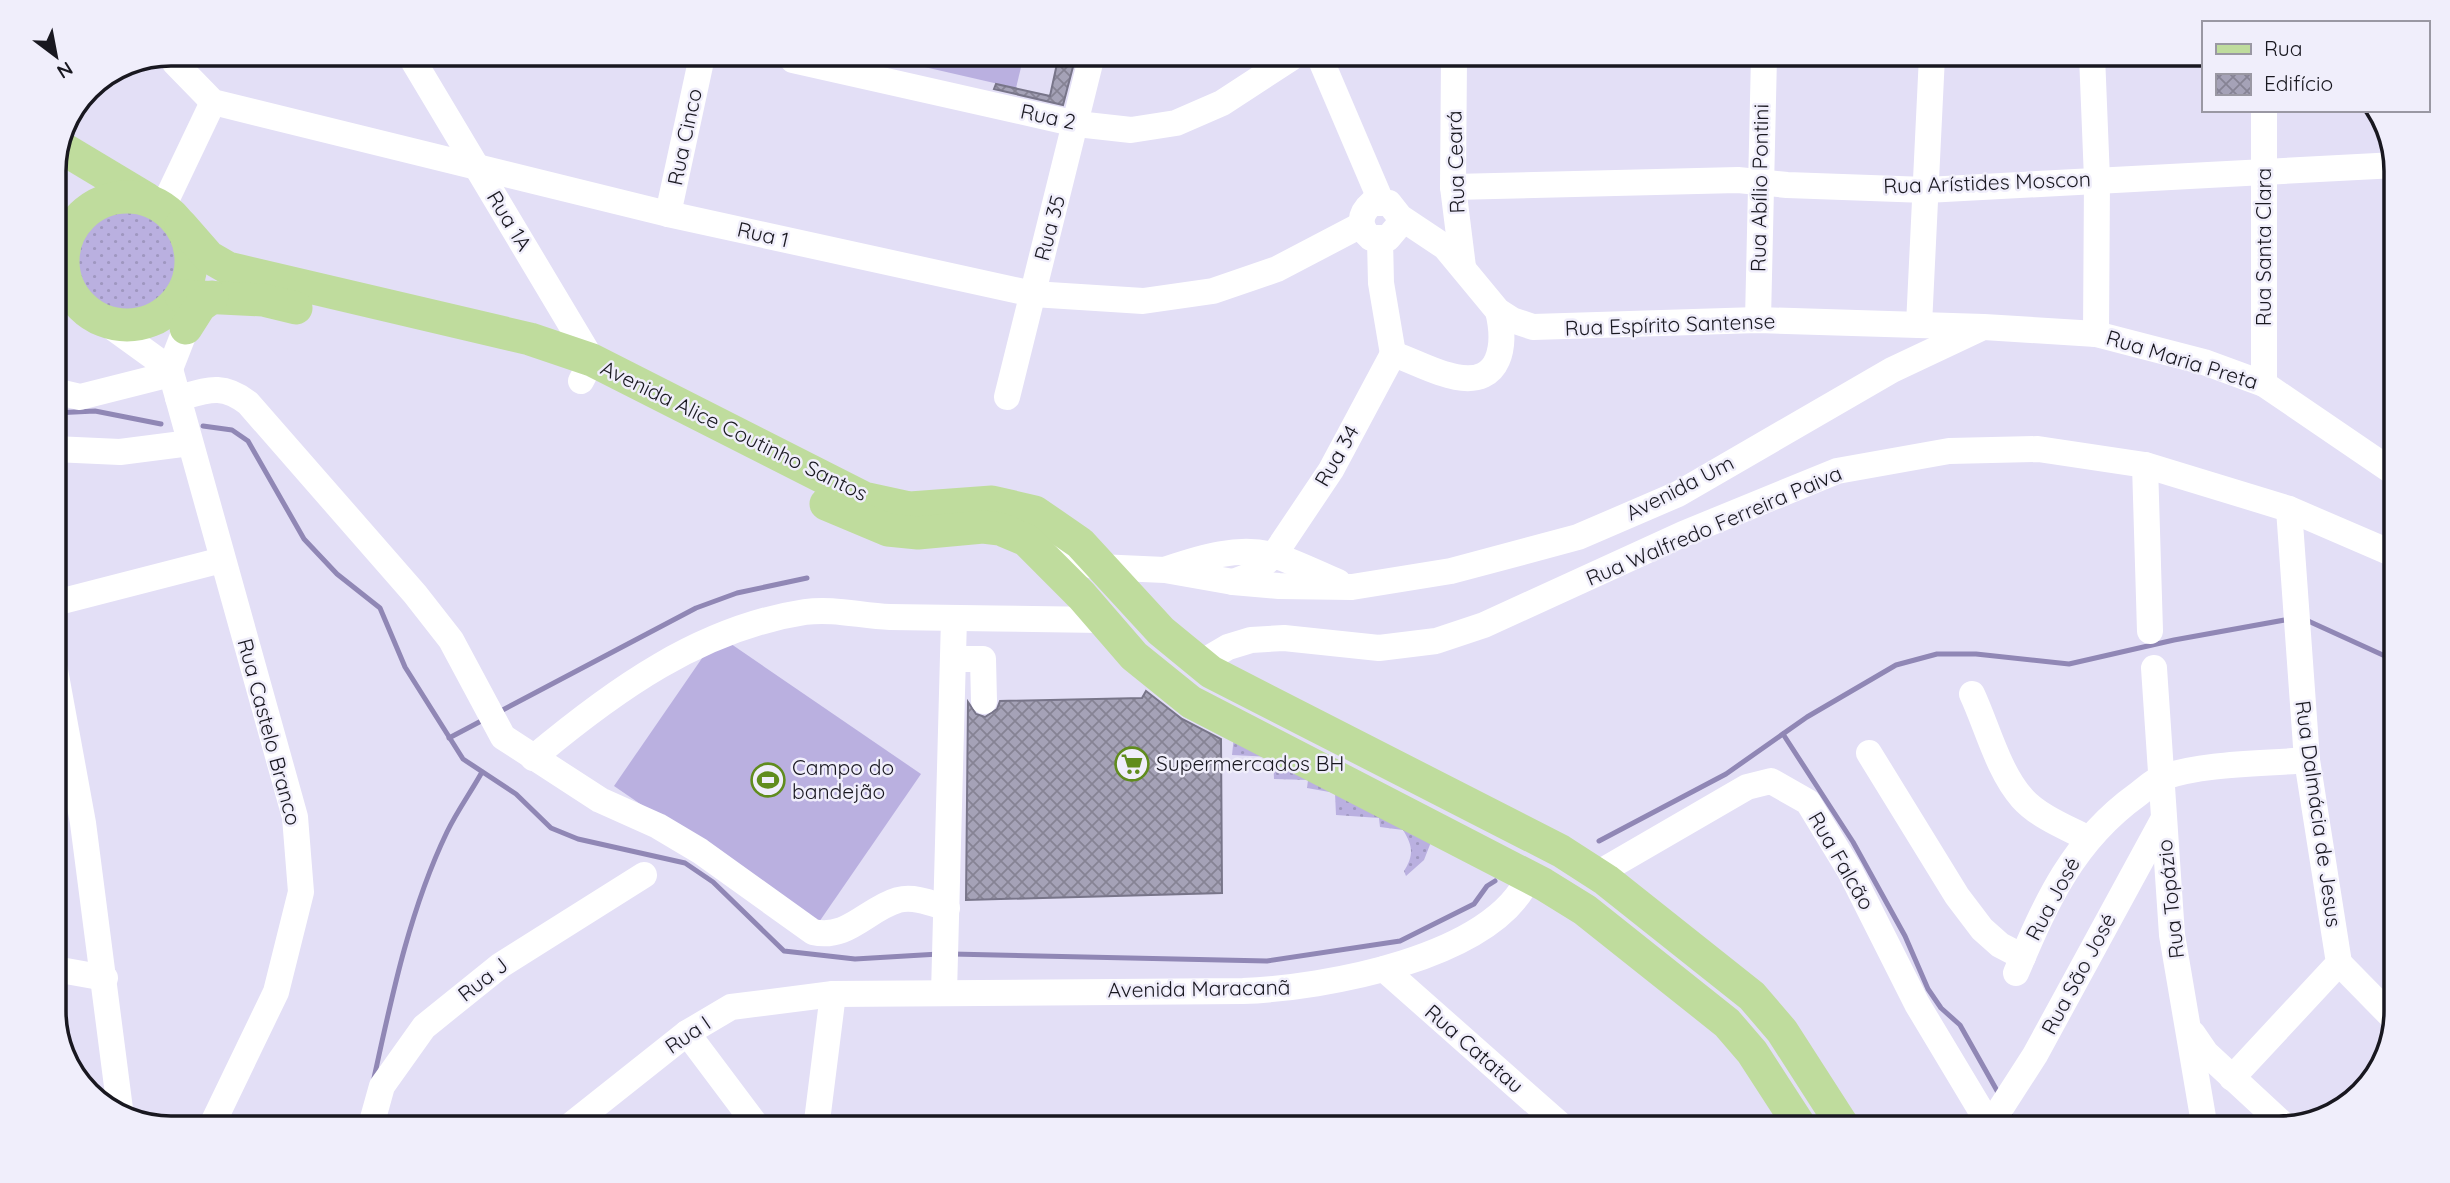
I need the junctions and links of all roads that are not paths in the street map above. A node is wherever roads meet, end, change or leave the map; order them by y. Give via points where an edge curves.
1 (178, 66) edge
2 (416, 66) edge
3 (700, 66) edge
4 (820, 66) edge
5 (1089, 66) edge
6 (1278, 66) edge
7 (1324, 66) edge
8 (1454, 66) edge
9 (1763, 66) edge
10 (1932, 66) edge
11 (2092, 66) edge
12 (213, 102) junction
13 (2264, 112) edge
14 (1077, 124) junction
15 (69, 152) edge
16 (477, 166) junction
17 (2383, 166) edge
18 (2264, 171) junction
19 (2097, 179) junction
20 (1759, 181) junction
21 (1453, 187) junction
22 (1926, 190) junction
23 (1390, 209) junction
24 (164, 210) junction
25 (668, 214) junction
26 (1371, 232) junction
27 (67, 234) edge
28 (1463, 267) junction
29 (67, 286) edge
30 (1033, 294) junction
31 (188, 306) junction
32 (1498, 311) junction
33 (1758, 320) junction
34 (105, 322) junction
35 (1919, 325) junction
36 (1984, 327) junction
37 (2096, 334) junction
38 (1394, 354) junction
39 (586, 371) junction
40 (173, 380) junction
41 (2264, 384) junction
42 (67, 394) edge
43 (1007, 397) dead end
44 (190, 443) junction
45 (67, 450) edge
46 (2145, 465) junction
47 (2383, 465) edge
48 (2289, 509) junction
49 (1026, 540) junction
50 (2383, 550) edge
51 (1274, 555) junction
52 (222, 561) junction
53 (1105, 568) junction
54 (1165, 570) junction
55 (1233, 582) junction
56 (1352, 587) junction
57 (67, 600) edge
58 (954, 618) junction
59 (1102, 620) junction
60 (2150, 631) dead end
61 (953, 659) junction
62 (1199, 664) junction
63 (2154, 668) dead end
64 (1972, 694) dead end
65 (984, 701) dead end
66 (67, 738) edge
67 (1869, 753) dead end
68 (533, 758) junction
69 (2307, 760) junction
70 (2161, 778) junction
71 (2163, 820) junction
72 (2087, 838) junction
73 (1597, 874) junction
74 (644, 875) dead end
75 (1529, 876) junction
76 (947, 908) junction
77 (2339, 963) junction
78 (1384, 969) junction
79 (67, 971) edge
80 (106, 978) junction
81 (944, 982) junction
82 (833, 994) junction
83 (2384, 1009) edge
84 (2190, 1029) junction
85 (687, 1033) junction
86 (2232, 1078) junction
87 (119, 1102) edge
88 (216, 1116) edge
89 (374, 1116) edge
90 (582, 1116) edge
91 (749, 1116) edge
92 (818, 1116) edge
93 (1550, 1116) edge
94 (1794, 1116) edge
95 (1837, 1116) edge
96 (1984, 1116) edge
97 (1998, 1116) edge
98 (2203, 1116) edge
99 (2275, 1116) edge

1 - 12 street
2 - 16 street, Rua 1A
3 - 25 street, Rua Cinco
4 - 14 street, Rua 2
5 - 14 street, Rua 35
6 - 14 street, Rua 2 via 1222,103 1177,123 1131,130
7 - 23 street
8 - 21 street, Rua Ceará
9 - 20 street, Rua Abílio Pontini
10 - 22 street
11 - 19 street
12 - 16 street, Rua 1
12 - 24 street
13 - 18 street, Rua Santa Clara
14 - 30 street, Rua 35
15 - 24 main road, Avenida Alice Coutinho Santos
16 - 25 street, Rua 1
16 - 39 street, Rua 1A
17 - 18 street, Rua Arístides Moscon
18 - 19 street, Rua Arístides Moscon
18 - 41 street, Rua Santa Clara
19 - 22 street, Rua Arístides Moscon
19 - 37 street
20 - 21 street, Rua Arístides Moscon
20 - 22 street, Rua Arístides Moscon
20 - 33 street, Rua Abílio Pontini
21 - 28 street, Rua Ceará
22 - 35 street
23 - 26 street via 1395,233
23 - 26 street via 1365,208
23 - 28 street, Rua Espírito Santense via 1445,247
24 - 27 main road via 124,197 101,202 82,215
24 - 31 main road via 191,248
24 - 39 main road, Avenida Alice Coutinho Santos via 209,257 228,268 530,339
25 - 30 street, Rua 1
26 - 30 street, Rua 1 via 1213,291 1143,301
26 - 38 street
28 - 32 street, Rua Espírito Santense
29 - 34 main road via 81,307
30 - 43 street, Rua 35
31 - 34 main road via 130,326
31 - 39 main road, Avenida Alice Coutinho Santos via 262,300 528,362
31 - 40 street
32 - 33 street, Rua Espírito Santense via 1512,320 1551,329
32 - 38 street via 1503,352 1480,376 1454,377
33 - 35 street, Rua Espírito Santense
34 - 40 street
35 - 36 street, Rua Espírito Santense
36 - 37 street, Rua Maria Preta
36 - 56 street, Avenida Um via 1892,370 1678,494 1578,537 1451,571
37 - 41 street, Rua Maria Preta via 2204,362
38 - 51 street, Rua 34 via 1331,470
39 - 49 main road, Avenida Alice Coutinho Santos via 873,526 918,533 983,527
39 - 53 main road, Avenida Alice Coutinho Santos via 863,498 910,508 992,502 1021,507 1059,526
40 - 42 street via 80,397
40 - 44 street, Rua Castelo Branco
40 - 68 street via 232,391 248,403 422,603 451,640 494,721 513,746
41 - 47 street, Rua Maria Preta
44 - 45 street via 120,452
44 - 52 street, Rua Castelo Branco
46 - 48 street, Rua Walfredo Ferreira Paiva
46 - 60 street
46 - 62 street, Rua Walfredo Ferreira Paiva via 2038,449 1949,451 1837,471 1683,534 1484,625 1436,641 1379,648 1284,638 1251,640
48 - 50 street, Rua Walfredo Ferreira Paiva
48 - 69 street, Rua Dalmácia de Jesus
49 - 53 street, Avenida Um via 1067,559
49 - 59 main road, Avenida Alice Coutinho Santos
51 - 54 street, Avenida Um via 1202,557
51 - 55 street, Rua 34 via 1260,569
51 - 56 street, Avenida Um
52 - 57 street
52 - 88 street, Rua Castelo Branco via 295,817 301,892 276,992
53 - 54 street, Avenida Um
53 - 62 main road, Avenida Alice Coutinho Santos via 1161,631
54 - 55 street, Avenida Um
55 - 56 street, Avenida Um
58 - 59 street
58 - 61 street
58 - 68 street via 823,610 728,631 633,681
59 - 75 main road, Avenida Alice Coutinho Santos via 1152,673 1211,715
61 - 65 street via 983,659
61 - 76 street
62 - 73 main road, Avenida Alice Coutinho Santos via 1561,851
63 - 70 street, Rua Topázio
64 - 72 street via 2021,798
66 - 80 street
67 - 72 street, Rua José via 1957,896 2019,965 2066,868
68 - 76 street via 600,800 659,826 700,851 813,932 843,931 899,900 915,899
69 - 70 street
69 - 77 street, Rua Dalmácia de Jesus
70 - 71 street, Rua Topázio
70 - 72 street, Rua José
71 - 84 street, Rua Topázio via 2172,935
71 - 97 street, Rua São José
73 - 95 main road, Avenida Alice Coutinho Santos via 1752,996 1782,1031
73 - 96 street, Rua Falcão via 1747,787 1770,781 1791,790 1808,802 1850,871 1917,1004
74 - 89 street, Rua J via 501,965 424,1027 382,1086
75 - 78 street, Avenida Maracanã via 1511,906 1493,918 1447,945
75 - 94 main road, Avenida Alice Coutinho Santos via 1585,910 1727,1023
76 - 81 street
77 - 83 street
77 - 86 street
78 - 81 street, Avenida Maracanã via 1277,990
78 - 93 street, Rua Catatau
79 - 80 street
80 - 87 street
81 - 82 street, Avenida Maracanã
82 - 85 street, Rua I via 731,1007
82 - 92 street
84 - 86 street
84 - 98 street, Rua Topázio
85 - 90 street, Rua I
85 - 91 street
86 - 99 street

